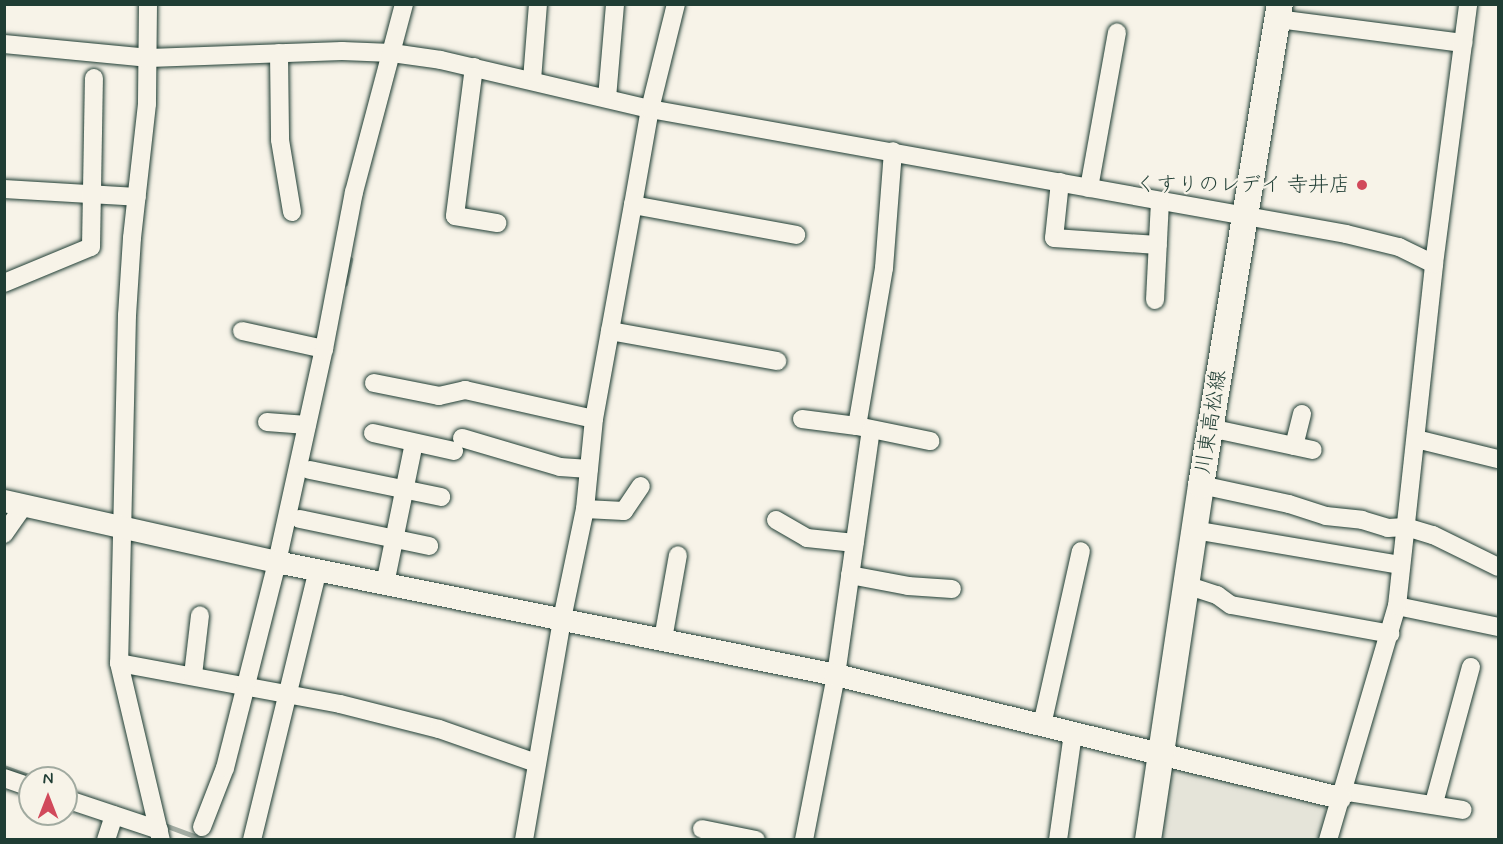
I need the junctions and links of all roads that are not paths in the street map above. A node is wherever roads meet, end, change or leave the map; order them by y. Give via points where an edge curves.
1 (148, 4) edge
2 (404, 4) edge
3 (538, 4) edge
4 (615, 4) edge
5 (676, 4) edge
6 (1468, 4) edge
7 (1279, 12) edge
8 (1118, 33) dead end
9 (1463, 43) junction
10 (4, 44) edge
11 (279, 53) junction
12 (392, 53) junction
13 (149, 58) junction
14 (474, 67) junction
15 (94, 78) dead end
16 (532, 80) junction
17 (607, 98) junction
18 (650, 109) junction
19 (893, 151) junction
20 (1060, 182) junction
21 (1089, 188) junction
22 (4, 189) edge
23 (92, 193) junction
24 (137, 197) junction
25 (1160, 201) junction
26 (633, 205) junction
27 (292, 212) dead end
28 (1245, 217) junction
29 (497, 223) dead end
30 (796, 235) dead end
31 (1158, 245) junction
32 (1434, 264) junction
33 (4, 283) edge
34 (1155, 300) dead end
35 (242, 331) dead end
36 (610, 331) junction
37 (324, 349) junction
38 (777, 361) dead end
39 (374, 383) dead end
40 (1302, 414) dead end
41 (594, 419) junction
42 (802, 419) dead end
43 (267, 423) dead end
44 (307, 425) junction
45 (864, 428) junction
46 (1210, 428) junction
47 (373, 433) dead end
48 (1416, 439) junction
49 (930, 441) dead end
50 (414, 443) junction
51 (1294, 446) junction
52 (1313, 450) dead end
53 (1498, 459) edge
54 (589, 469) junction
55 (310, 470) dead end
56 (1201, 485) junction
57 (641, 486) dead end
58 (405, 490) junction
59 (441, 498) dead end
60 (14, 504) edge
61 (585, 509) junction
62 (300, 519) dead end
63 (776, 520) dead end
64 (1406, 527) junction
65 (120, 528) junction
66 (1194, 530) junction
67 (4, 534) edge
68 (394, 539) junction
69 (855, 543) junction
70 (429, 546) dead end
71 (1081, 551) dead end
72 (678, 555) dead end
73 (277, 562) junction
74 (1401, 565) junction
75 (1498, 567) edge
76 (318, 570) junction
77 (850, 575) junction
78 (385, 584) junction
79 (1186, 585) junction
80 (952, 589) dead end
81 (1397, 606) junction
82 (200, 615) dead end
83 (562, 619) junction
84 (1498, 627) edge
85 (1390, 634) junction
86 (663, 639) junction
87 (119, 663) junction
88 (1472, 667) dead end
89 (193, 675) junction
90 (836, 675) junction
91 (247, 684) junction
92 (289, 692) junction
93 (1042, 725) junction
94 (1073, 733) junction
95 (1162, 754) junction
96 (536, 763) junction
97 (1341, 794) junction
98 (78, 803) edge
99 (1434, 804) junction
100 (1463, 810) dead end
101 (114, 815) junction
102 (202, 827) dead end
103 (702, 829) dead end
104 (160, 835) edge
105 (106, 840) edge
106 (252, 840) edge
107 (524, 840) edge
108 (756, 840) edge
109 (804, 840) edge
110 (1058, 840) edge
111 (1148, 840) edge
112 (1328, 840) edge

1 - 13 street
2 - 12 street
3 - 16 street
4 - 17 street
5 - 18 street
6 - 9 street
7 - 9 street
7 - 28 main road, 川東高松線
8 - 21 street
9 - 32 street
10 - 13 street
11 - 12 street
11 - 13 street
11 - 27 street via 280,140
12 - 14 street
12 - 37 street via 354,192
13 - 24 street
14 - 16 street
14 - 29 street via 455,216
15 - 23 street
16 - 17 street
17 - 18 street
18 - 19 street
18 - 26 street
19 - 20 street
19 - 45 street via 884,268
20 - 21 street
20 - 31 street via 1054,238
21 - 25 street
22 - 23 street
23 - 24 street
23 - 33 street via 91,247
24 - 65 street via 127,315
25 - 28 street
25 - 31 street
26 - 30 street
26 - 36 street
28 - 32 street via 1399,247
28 - 46 main road, 川東高松線
31 - 34 street
32 - 48 street
35 - 37 street
36 - 38 street
36 - 41 street
37 - 44 street
39 - 41 street via 439,396 465,390
40 - 51 street
41 - 54 street
42 - 45 street
43 - 44 street
44 - 73 street
45 - 49 street
45 - 69 street
46 - 51 street
46 - 56 main road, 川東高松線
47 - 50 street
48 - 53 street
48 - 64 street
50 - 54 street via 458,444 560,467
50 - 58 street
51 - 52 street
54 - 61 street
55 - 58 street
56 - 64 street via 1326,516 1388,528
56 - 66 main road, 川東高松線
57 - 61 street via 624,511
58 - 59 street
58 - 68 street
60 - 65 street
60 - 67 street
61 - 83 street
62 - 68 street
63 - 69 street via 807,538
64 - 74 street
64 - 75 street via 1433,535
65 - 73 street
65 - 87 street
66 - 74 street
66 - 79 main road, 川東高松線
68 - 70 street
68 - 78 street
69 - 77 street
71 - 93 street
72 - 86 street
73 - 76 street
73 - 91 street
74 - 81 street
76 - 78 street
76 - 92 street
77 - 80 street via 908,586
77 - 90 street
78 - 83 street
79 - 85 street via 1218,595 1231,605
79 - 95 main road, 川東高松線
81 - 84 street
81 - 85 street
82 - 89 street
83 - 86 street
83 - 96 street
85 - 97 street
86 - 90 street
87 - 89 street
87 - 104 street
88 - 99 street
89 - 91 street
90 - 93 street
90 - 109 street
91 - 92 street
91 - 102 street via 225,768
92 - 96 street via 439,729
92 - 106 street
93 - 94 street
94 - 95 street
94 - 110 street
95 - 97 street
95 - 111 main road, 川東高松線
96 - 107 street
97 - 99 street
97 - 112 street
98 - 101 street
99 - 100 street
101 - 104 street
101 - 105 street
103 - 108 street

